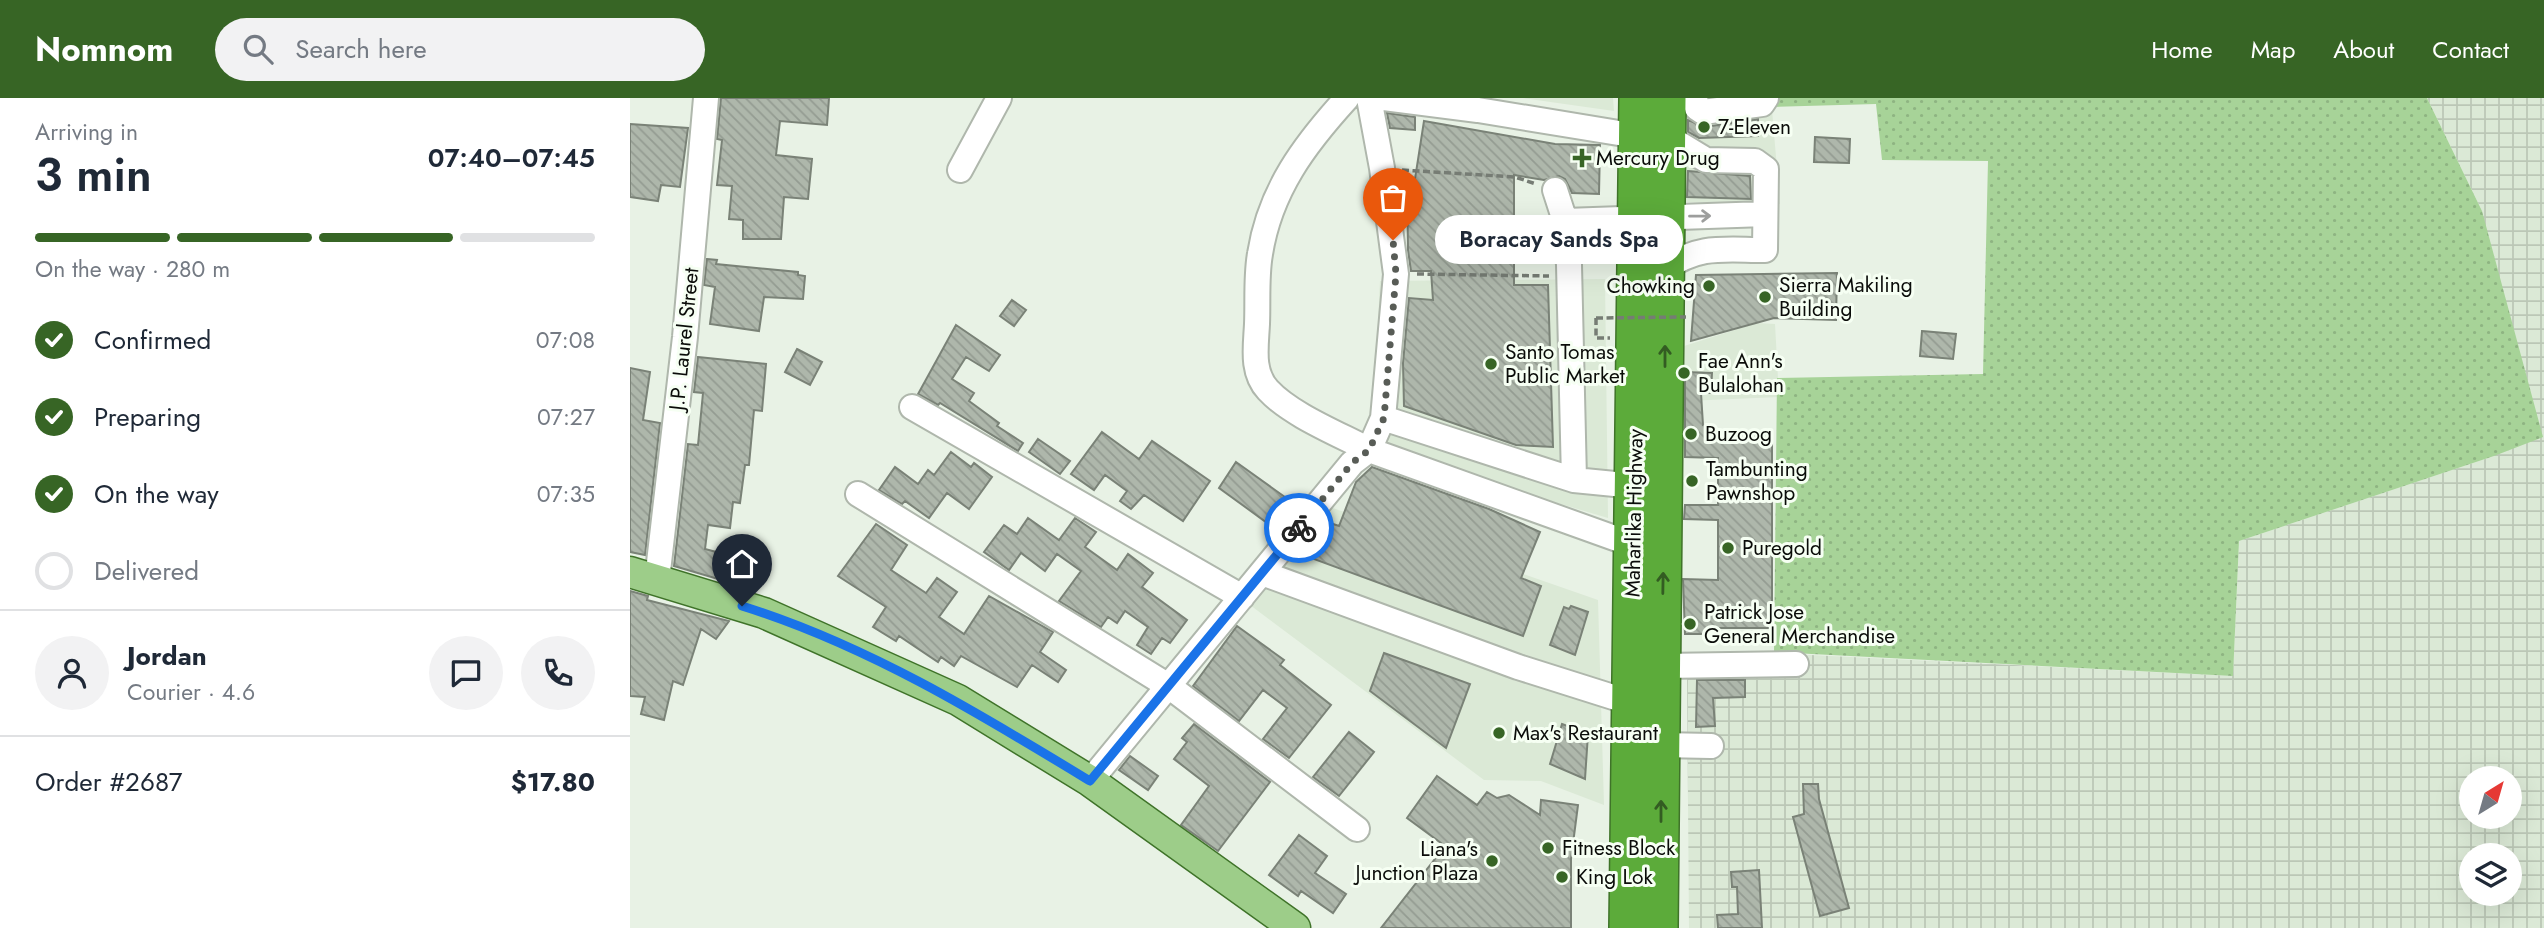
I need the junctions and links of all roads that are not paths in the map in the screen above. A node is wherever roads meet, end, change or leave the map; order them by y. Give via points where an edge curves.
1 (706, 98) edge
2 (999, 98) edge
3 (1347, 98) edge
4 (1369, 98) edge
5 (1384, 98) edge
6 (1637, 98) edge
7 (1668, 98) edge
8 (1695, 98) edge
9 (1766, 98) edge
10 (1450, 103) edge
11 (1652, 136) junction
12 (960, 170) dead end
13 (1555, 190) road end
14 (1765, 214) junction
15 (1652, 217) junction
16 (1565, 221) junction
17 (1665, 269) junction
18 (912, 407) dead end
19 (1384, 418) junction
20 (1369, 450) junction
21 (1574, 480) junction
22 (1635, 486) junction
23 (858, 494) dead end
24 (1634, 545) junction
25 (1262, 573) junction
26 (643, 576) edge
27 (1242, 597) junction
28 (1796, 664) dead end
29 (1662, 666) junction
30 (1170, 687) junction
31 (1632, 703) junction
32 (1661, 745) junction
33 (1711, 746) dead end
34 (1090, 781) junction
35 (1357, 829) dead end
36 (1295, 928) edge
37 (1627, 928) edge
38 (1660, 928) edge

1 - 26 street, J.P. Laurel Street via 685,337
2 - 12 street
3 - 20 street via 1306,144 1277,193 1260,254 1255,365 1267,390
4 - 19 street via 1396,274
5 - 10 street
6 - 11 highway, Maharlika Highway
7 - 11 highway, Maharlika Highway
8 - 9 street via 1697,108 1703,111 1762,104
10 - 11 street
11 - 14 street via 1706,160 1755,161 1766,169
11 - 15 highway, Maharlika Highway
13 - 16 street
15 -> 14 street
14 - 17 street via 1765,250 1705,250 1684,255
15 - 16 street
15 - 17 highway, Maharlika Highway
15 - 22 highway, Maharlika Highway
16 - 21 street
29 -> 17 highway, Maharlika Highway
18 - 27 street
19 - 20 street
19 - 21 street
20 - 24 street
20 - 25 street via 1352,463
21 - 22 street
22 - 24 highway, Maharlika Highway
23 - 30 street
24 - 31 highway, Maharlika Highway
25 - 27 street
25 - 31 street via 1518,667
26 - 34 main road via 764,613 872,659 958,700
27 - 30 street
28 - 29 street
29 - 32 highway, Maharlika Highway
30 - 34 street
30 - 35 street
31 - 37 highway, Maharlika Highway
32 - 33 street
38 -> 32 highway, Maharlika Highway
34 - 36 main road

